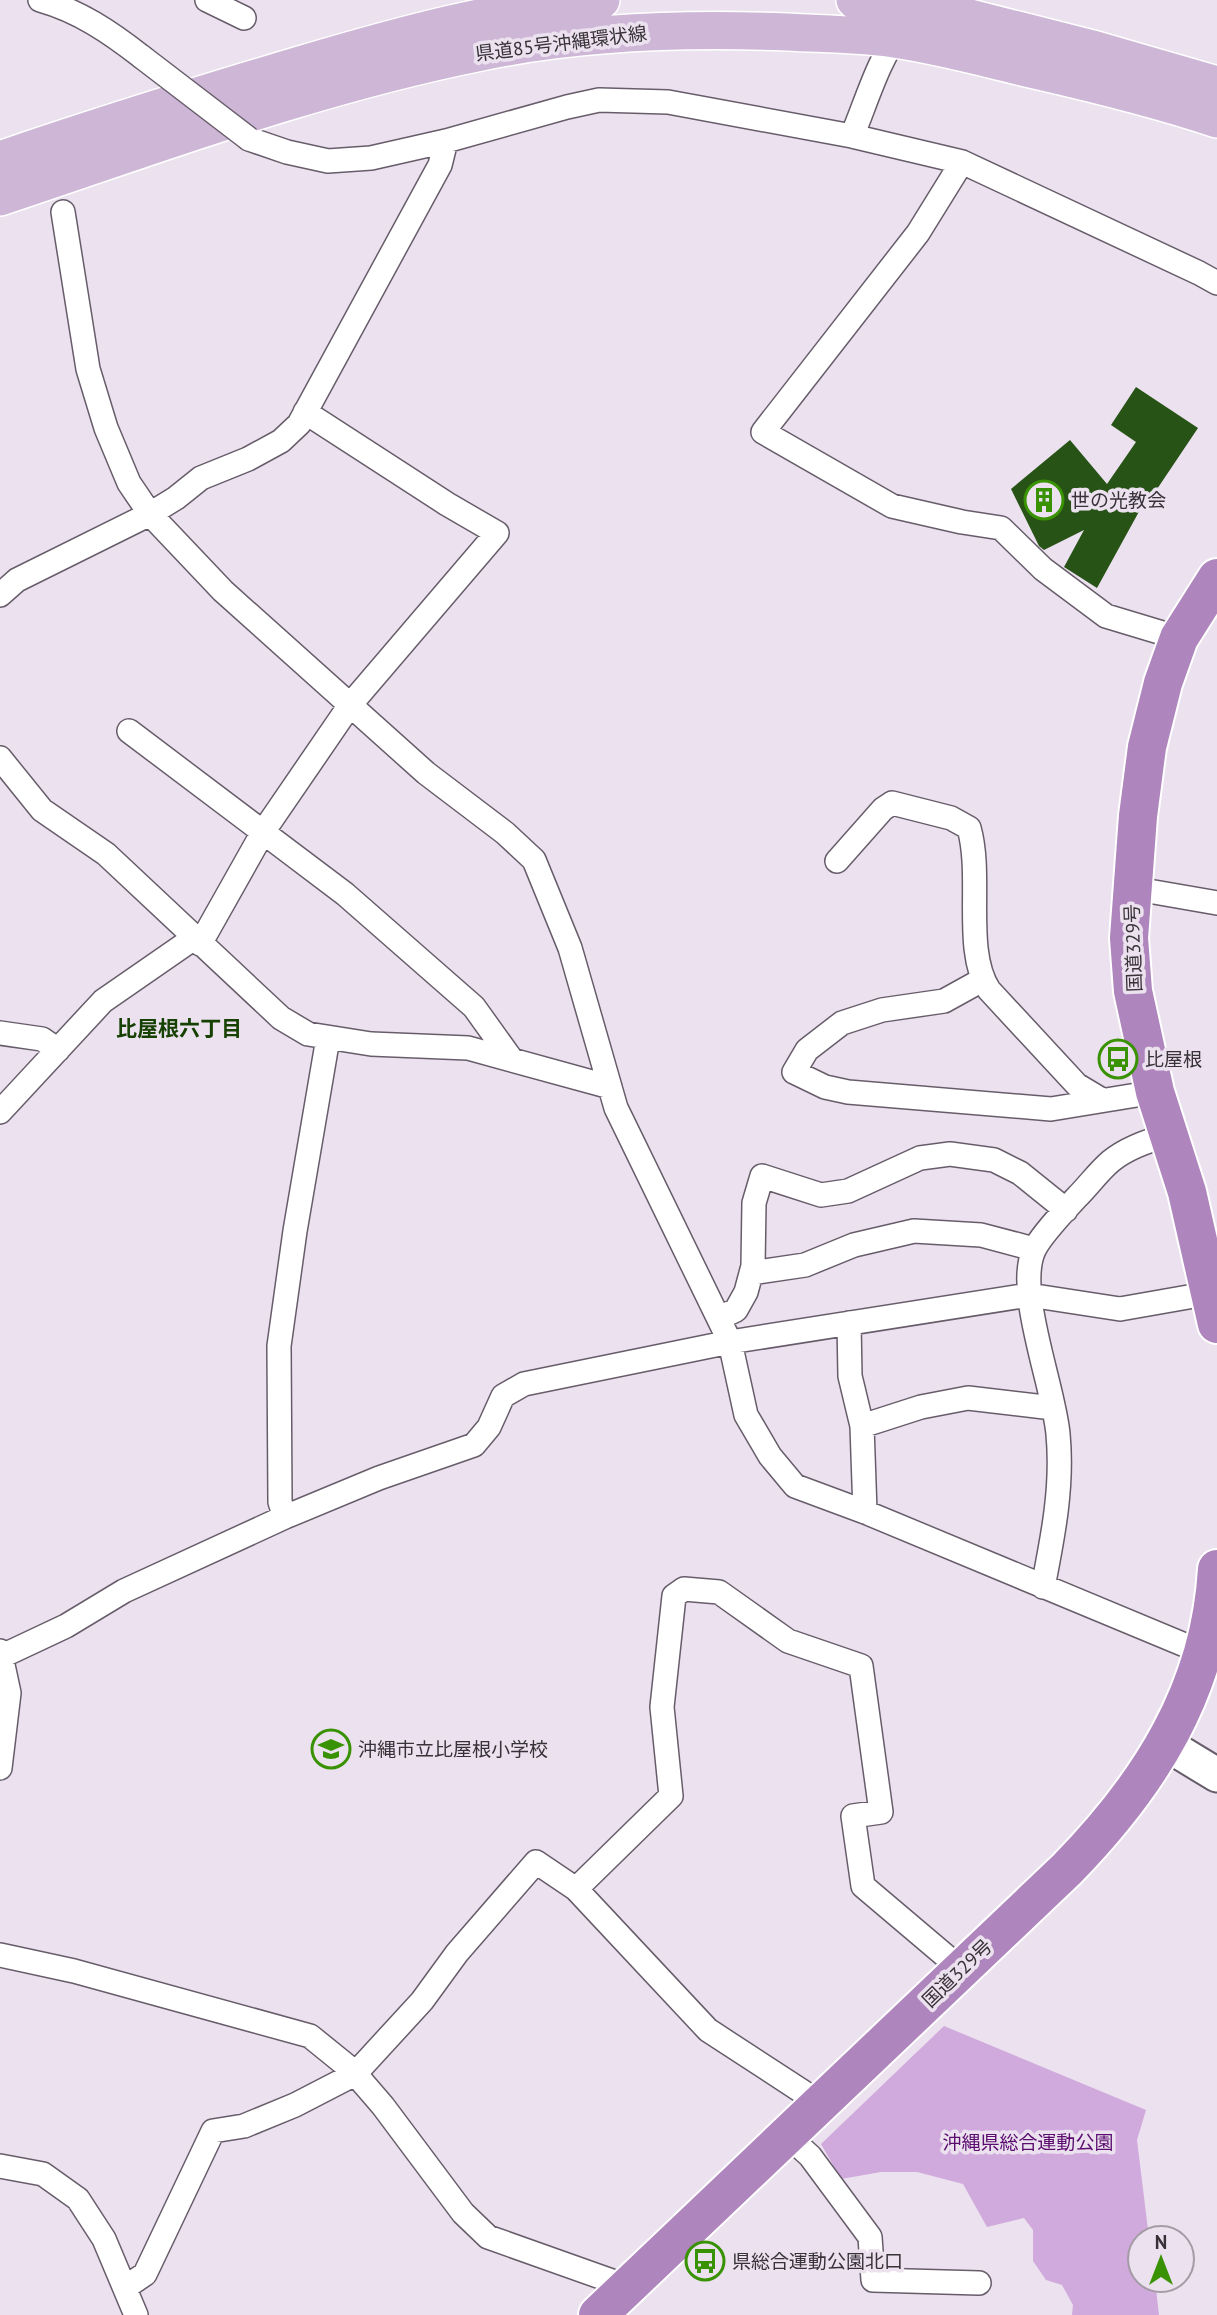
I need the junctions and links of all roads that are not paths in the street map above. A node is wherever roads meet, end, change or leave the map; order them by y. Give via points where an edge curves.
1 (40, 0) edge
2 (207, 0) edge
3 (601, 0) edge
4 (855, 0) edge
5 (925, 4) edge
6 (244, 18) dead end
7 (894, 39) junction
8 (1217, 85) edge
9 (1217, 119) edge
10 (852, 136) junction
11 (446, 141) junction
12 (0, 160) edge
13 (962, 162) junction
14 (0, 197) edge
15 (63, 212) dead end
16 (1217, 283) edge
17 (305, 412) junction
18 (150, 514) junction
19 (1217, 578) edge
20 (0, 595) edge
21 (1180, 638) junction
22 (350, 705) junction
23 (129, 731) dead end
24 (0, 758) edge
25 (263, 832) junction
26 (837, 861) dead end
27 (1131, 888) junction
28 (1217, 902) edge
29 (197, 941) junction
30 (982, 979) junction
31 (0, 1033) edge
32 (328, 1038) junction
33 (58, 1050) junction
34 (512, 1060) junction
35 (610, 1087) junction
36 (1156, 1092) junction
37 (1102, 1100) junction
38 (0, 1112) edge
39 (1169, 1135) junction
40 (1066, 1210) junction
41 (1034, 1249) junction
42 (751, 1273) junction
43 (1029, 1295) junction
44 (1216, 1315) edge
45 (719, 1318) junction
46 (849, 1323) junction
47 (730, 1342) junction
48 (1053, 1408) junction
49 (862, 1426) junction
50 (865, 1513) junction
51 (285, 1517) junction
52 (1217, 1569) edge
53 (1043, 1587) junction
54 (1204, 1653) junction
55 (0, 1655) edge
56 (1166, 1744) junction
57 (0, 1768) edge
58 (1217, 1775) edge
59 (576, 1889) junction
60 (0, 1955) edge
61 (961, 1969) junction
62 (355, 2074) junction
63 (820, 2106) junction
64 (788, 2136) junction
65 (0, 2166) edge
66 (979, 2283) dead end
67 (626, 2286) junction
68 (126, 2287) junction
69 (136, 2315) edge
70 (598, 2315) edge

1 - 11 street, bridge via 102,26 249,138 287,152 328,161 371,158
2 - 6 street
3 - 12 main road, 県道85号沖縄環状線 via 484,17 382,41
4 - 5 main road
5 - 7 street
5 - 8 main road
7 - 9 main road, 県道85号沖縄環状線 via 1075,79
7 - 10 street
7 - 14 main road, 県道85号沖縄環状線 via 717,29 595,35 483,51 264,108
10 - 11 street via 634,99 567,107
10 - 13 street
11 - 17 street via 440,165
13 - 16 street
13 - 21 street via 918,233 763,432 892,506 1001,528 1043,569 1106,616
15 - 18 street via 88,369 115,450
17 - 18 street via 281,441 201,478
17 - 22 street via 497,533
18 - 20 street via 17,580
18 - 22 street via 223,591
19 - 21 highway, 国道329号
21 - 27 highway, 国道329号 via 1147,747
22 - 25 street
22 - 35 street via 534,860 570,948
23 - 25 street
24 - 29 street via 42,810 106,855
25 - 29 street
25 - 34 street via 345,894 474,1007
26 - 30 street via 892,803 951,818 969,828 976,962
27 - 28 street
27 - 36 highway, 国道329号 via 1133,991
29 - 32 street via 281,1018 308,1034
29 - 33 street via 103,1001
30 - 37 street via 1077,1084
30 - 37 street via 944,1001 883,1010 842,1023 807,1050 794,1072 848,1093 1051,1109
31 - 33 street via 42,1039
32 - 34 street via 468,1048
32 - 51 street via 279,1346 280,1502
33 - 38 street
34 - 35 street
35 - 45 street via 616,1108
36 - 37 street
36 - 39 highway, 国道329号
39 - 40 street via 1112,1160
39 - 44 highway, 国道329号
40 - 41 street
40 - 42 street via 1020,1173 994,1160 950,1154 919,1158 848,1191 821,1195 762,1176 754,1203
41 - 42 street via 981,1235 914,1231 854,1245 805,1265
41 - 43 street
42 - 45 street via 736,1310
43 - 44 street via 1120,1309
43 - 46 street
43 - 48 street
45 - 47 street
46 - 47 street
46 - 49 street via 850,1376
47 - 50 street via 746,1415 770,1456 795,1486
47 - 51 street via 524,1384 503,1396 489,1427 474,1445
48 - 49 street via 968,1398
48 - 53 street via 1060,1478
49 - 50 street
50 - 53 street
51 - 55 street via 124,1591 66,1626
52 - 54 highway, 国道329号
53 - 54 street
54 - 56 highway, 国道329号
55 - 57 street via 9,1693
56 - 58 street
56 - 61 highway, 国道329号 via 1095,1840
59 - 61 street via 671,1796 662,1707 674,1596 684,1589 719,1592 788,1641 861,1666 881,1812 853,1816 863,1886
59 - 62 street via 536,1862 422,2001
59 - 63 street via 708,2030
60 - 62 street via 310,2036
61 - 63 highway, 国道329号
62 - 67 street via 463,2213 488,2237
62 - 68 street via 244,2126 213,2131 145,2274
63 - 64 highway, 国道329号
64 - 66 street via 810,2156 870,2237 873,2280
64 - 67 highway, 国道329号
65 - 68 street via 43,2174 78,2199 104,2239
67 - 70 highway, 国道329号
68 - 69 street

